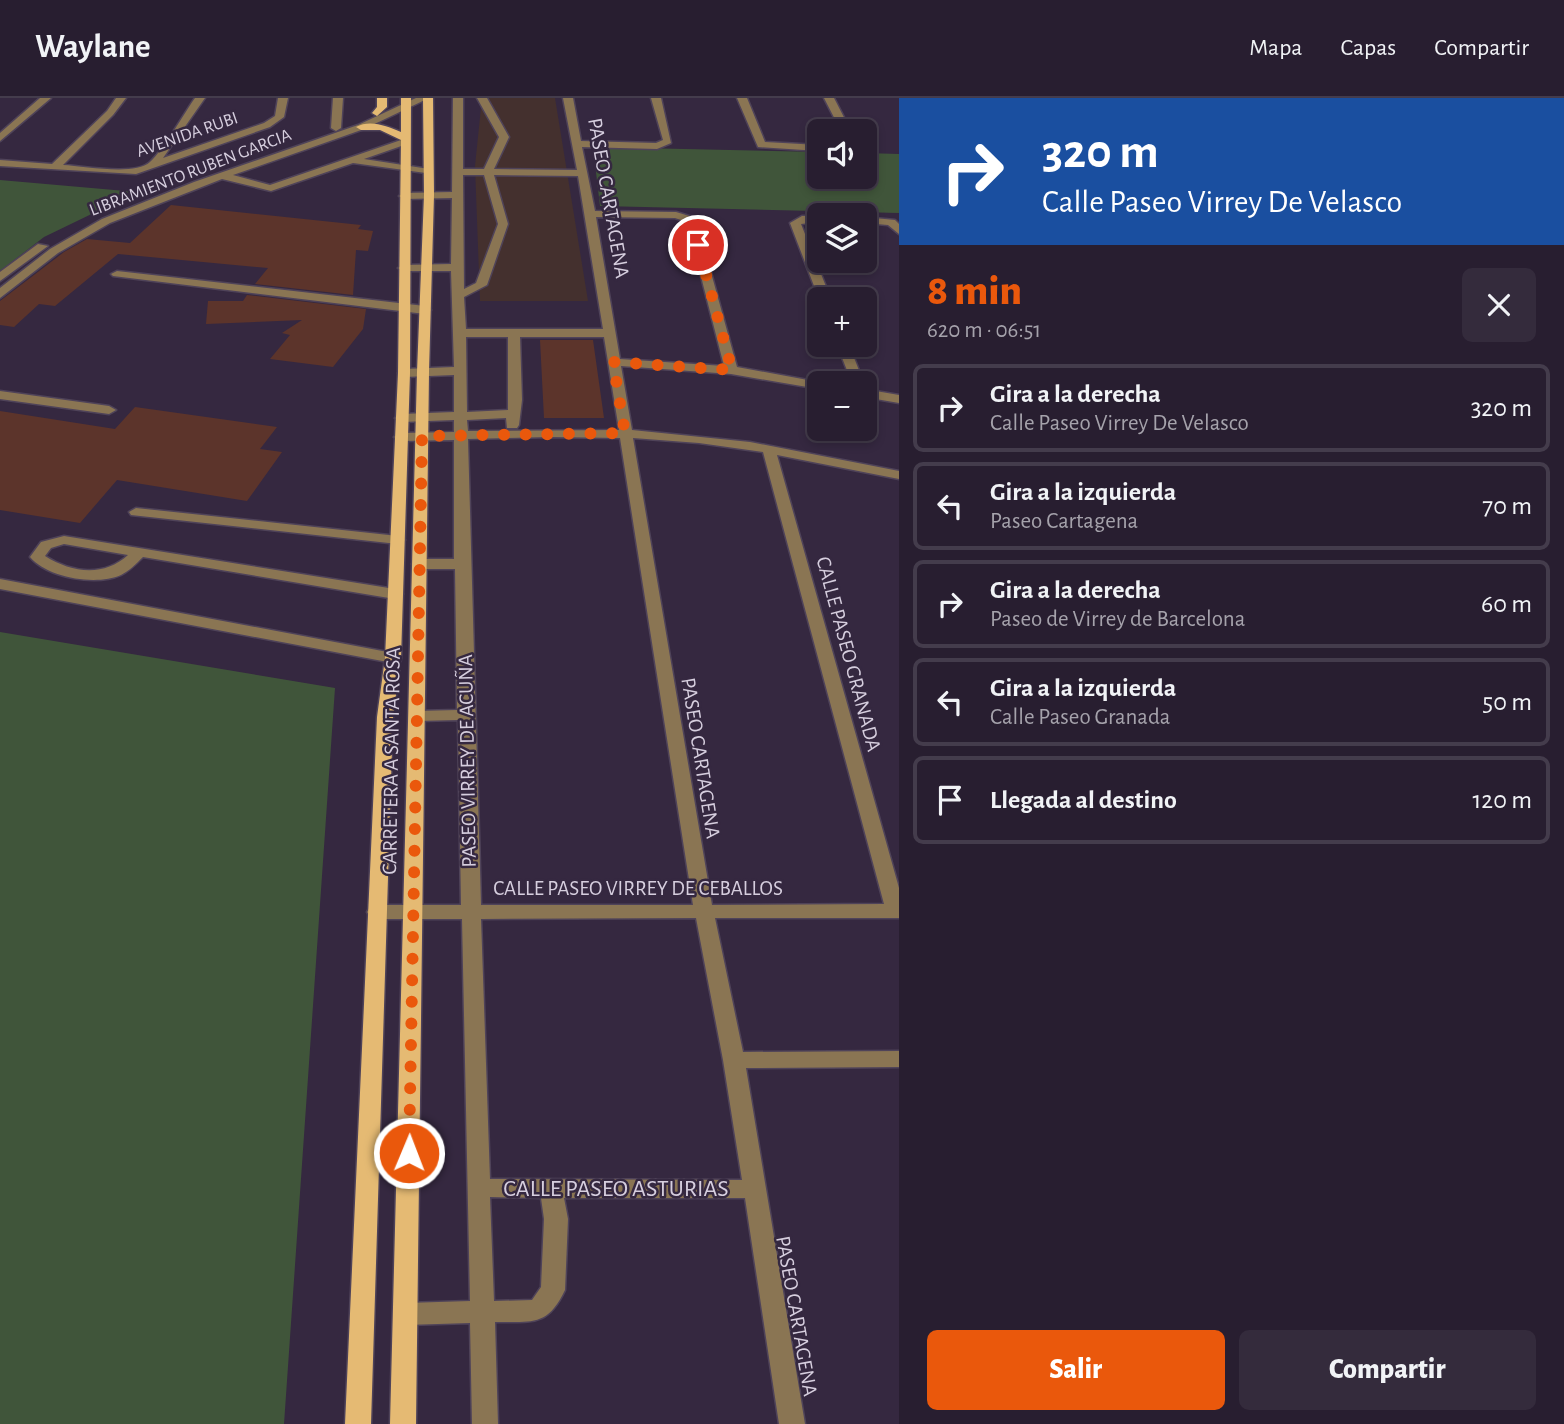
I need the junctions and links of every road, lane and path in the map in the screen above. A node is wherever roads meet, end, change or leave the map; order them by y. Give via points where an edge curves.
1 (46, 98) edge
2 (121, 98) edge
3 (200, 98) edge
4 (283, 98) edge
5 (338, 98) edge
6 (382, 98) edge
7 (426, 98) edge
8 (458, 98) edge
9 (482, 98) edge
10 (568, 98) edge
11 (656, 98) edge
12 (742, 98) edge
13 (829, 98) edge
14 (405, 101) edge
15 (377, 113) junction
16 (840, 119) edge
17 (361, 127) junction
18 (336, 128) junction
19 (0, 138) edge
20 (404, 140) junction
21 (576, 144) junction
22 (807, 148) edge
23 (352, 160) junction
24 (0, 163) edge
25 (153, 166) junction
26 (55, 167) junction
27 (405, 169) junction
28 (429, 172) junction
29 (459, 172) junction
30 (488, 172) junction
31 (581, 173) junction
32 (223, 176) junction
33 (429, 195) junction
34 (457, 195) junction
35 (404, 196) junction
36 (590, 214) junction
37 (807, 219) edge
38 (877, 220) edge
39 (897, 228) edge
40 (807, 253) edge
41 (427, 267) junction
42 (457, 267) junction
43 (404, 268) junction
44 (117, 275) dead end
45 (0, 278) edge
46 (0, 294) edge
47 (458, 296) junction
48 (404, 309) junction
49 (425, 310) junction
50 (460, 333) junction
51 (608, 333) junction
52 (514, 335) junction
53 (613, 362) junction
54 (732, 370) junction
55 (459, 371) junction
56 (423, 372) junction
57 (404, 373) junction
58 (807, 383) edge
59 (0, 395) edge
60 (877, 395) edge
61 (899, 399) edge
62 (109, 410) dead end
63 (514, 414) junction
64 (460, 416) junction
65 (402, 418) junction
66 (422, 418) junction
67 (625, 433) junction
68 (509, 435) junction
69 (422, 436) junction
70 (460, 436) junction
71 (401, 437) junction
72 (769, 449) junction
73 (899, 475) edge
74 (136, 513) dead end
75 (398, 540) junction
76 (139, 552) junction
77 (419, 564) junction
78 (462, 564) junction
79 (0, 584) edge
80 (395, 594) junction
81 (393, 657) junction
82 (468, 715) junction
83 (417, 716) junction
84 (470, 910) junction
85 (413, 911) junction
86 (897, 911) edge
87 (377, 912) junction
88 (704, 912) junction
89 (899, 1059) edge
90 (734, 1060) junction
91 (479, 1188) junction
92 (551, 1188) junction
93 (752, 1189) junction
94 (406, 1314) junction
95 (483, 1314) junction
96 (358, 1424) edge
97 (403, 1424) edge
98 (485, 1424) edge
99 (792, 1424) edge

1 - 19 street
2 - 26 street
3 - 25 street
4 - 25 street, AVENIDA RUBI via 275,121
5 - 18 street
6 - 15 main road
7 - 14 street
7 - 28 main road, CARRETERA A SANTA ROSA
8 - 29 street, PASEO VIRREY DE ACUÑA
9 - 30 street via 504,137
10 - 21 street, PASEO CARTAGENA
11 - 21 street via 668,141 657,146
12 - 22 street via 760,144
13 - 16 street
14 - 15 street, LIBRAMIENTO RUBEN GARCIA
14 - 17 street, LIBRAMIENTO RUBEN GARCIA
14 - 20 main road, CARRETERA A SANTA ROSA
15 - 18 street, LIBRAMIENTO RUBEN GARCIA
17 - 20 main road via 389,129
17 - 32 street, LIBRAMIENTO RUBEN GARCIA
18 - 45 street, LIBRAMIENTO RUBEN GARCIA via 107,211 58,235
20 - 23 street
20 - 27 main road, CARRETERA A SANTA ROSA
21 - 31 street, PASEO CARTAGENA
23 - 27 street
23 - 32 street via 270,189
24 - 26 street, AVENIDA RUBI
25 - 26 street, AVENIDA RUBI via 125,172
27 - 28 street
27 - 35 main road, CARRETERA A SANTA ROSA
28 - 33 main road, CARRETERA A SANTA ROSA
29 - 30 street
29 - 34 street, PASEO VIRREY DE ACUÑA
30 - 31 street
30 - 47 street via 503,224 481,285
31 - 36 street, PASEO CARTAGENA
32 - 46 street, LIBRAMIENTO RUBEN GARCIA via 91,228
33 - 34 street
33 - 35 street
33 - 41 main road, CARRETERA A SANTA ROSA
34 - 42 street, PASEO VIRREY DE ACUÑA
35 - 43 main road, CARRETERA A SANTA ROSA
36 - 51 street, PASEO CARTAGENA
36 - 54 street via 676,215 692,220
37 - 40 street via 795,223
38 - 39 street via 887,220
41 - 42 street
41 - 43 street
41 - 49 main road, CARRETERA A SANTA ROSA
42 - 47 street, PASEO VIRREY DE ACUÑA
43 - 48 main road, CARRETERA A SANTA ROSA
44 - 48 street
47 - 50 street, PASEO VIRREY DE ACUÑA
48 - 49 street
48 - 57 main road, CARRETERA A SANTA ROSA
49 - 56 main road, CARRETERA A SANTA ROSA
50 - 52 street
50 - 55 street, PASEO VIRREY DE ACUÑA
51 - 52 street
51 - 53 street, PASEO CARTAGENA
52 - 63 street
53 - 54 street
53 - 67 street, PASEO CARTAGENA
54 - 58 street
55 - 56 street
55 - 64 street, PASEO VIRREY DE ACUÑA
56 - 57 street
56 - 66 main road, CARRETERA A SANTA ROSA
57 - 65 main road, CARRETERA A SANTA ROSA
59 - 62 street
60 - 61 street
63 - 64 street
63 - 68 street
64 - 66 street
64 - 70 street, PASEO VIRREY DE ACUÑA
65 - 66 street
65 - 71 main road, CARRETERA A SANTA ROSA
66 - 69 main road, CARRETERA A SANTA ROSA
67 - 68 street
67 - 72 street
67 - 88 street, PASEO CARTAGENA
68 - 70 street
69 - 70 street
69 - 71 street
69 - 77 main road, CARRETERA A SANTA ROSA
70 - 78 street, PASEO VIRREY DE ACUÑA
71 - 75 main road, CARRETERA A SANTA ROSA
72 - 73 street
72 - 86 street, CALLE PASEO GRANADA
74 - 75 street
75 - 80 main road, CARRETERA A SANTA ROSA
76 - 76 street via 123,568 96,575 45,564 37,556 46,545 64,540
76 - 80 street
77 - 78 street
77 - 83 main road, CARRETERA A SANTA ROSA
78 - 82 street, PASEO VIRREY DE ACUÑA
79 - 81 street
80 - 81 main road, CARRETERA A SANTA ROSA
81 - 87 main road, CARRETERA A SANTA ROSA
82 - 83 street
82 - 84 street, PASEO VIRREY DE ACUÑA
83 - 85 main road, CARRETERA A SANTA ROSA
84 - 85 street, CALLE PASEO VIRREY DE CEBALLOS
84 - 88 street, CALLE PASEO VIRREY DE CEBALLOS
84 - 91 street, PASEO VIRREY DE ACUÑA
85 - 87 street, CALLE PASEO VIRREY DE CEBALLOS
85 - 94 main road, CARRETERA A SANTA ROSA
86 - 88 street, CALLE PASEO VIRREY DE CEBALLOS
87 - 96 main road, CARRETERA A SANTA ROSA
88 - 90 street, PASEO CARTAGENA
89 - 90 street
90 - 93 street, PASEO CARTAGENA
91 - 92 street, CALLE PASEO ASTURIAS
91 - 95 street, PASEO VIRREY DE ACUÑA
92 - 93 street, CALLE PASEO ASTURIAS
92 - 95 street via 556,1219 553,1290 538,1310
93 - 99 street, PASEO CARTAGENA
94 - 95 street
94 - 97 main road, CARRETERA A SANTA ROSA
95 - 98 street, PASEO VIRREY DE ACUÑA

